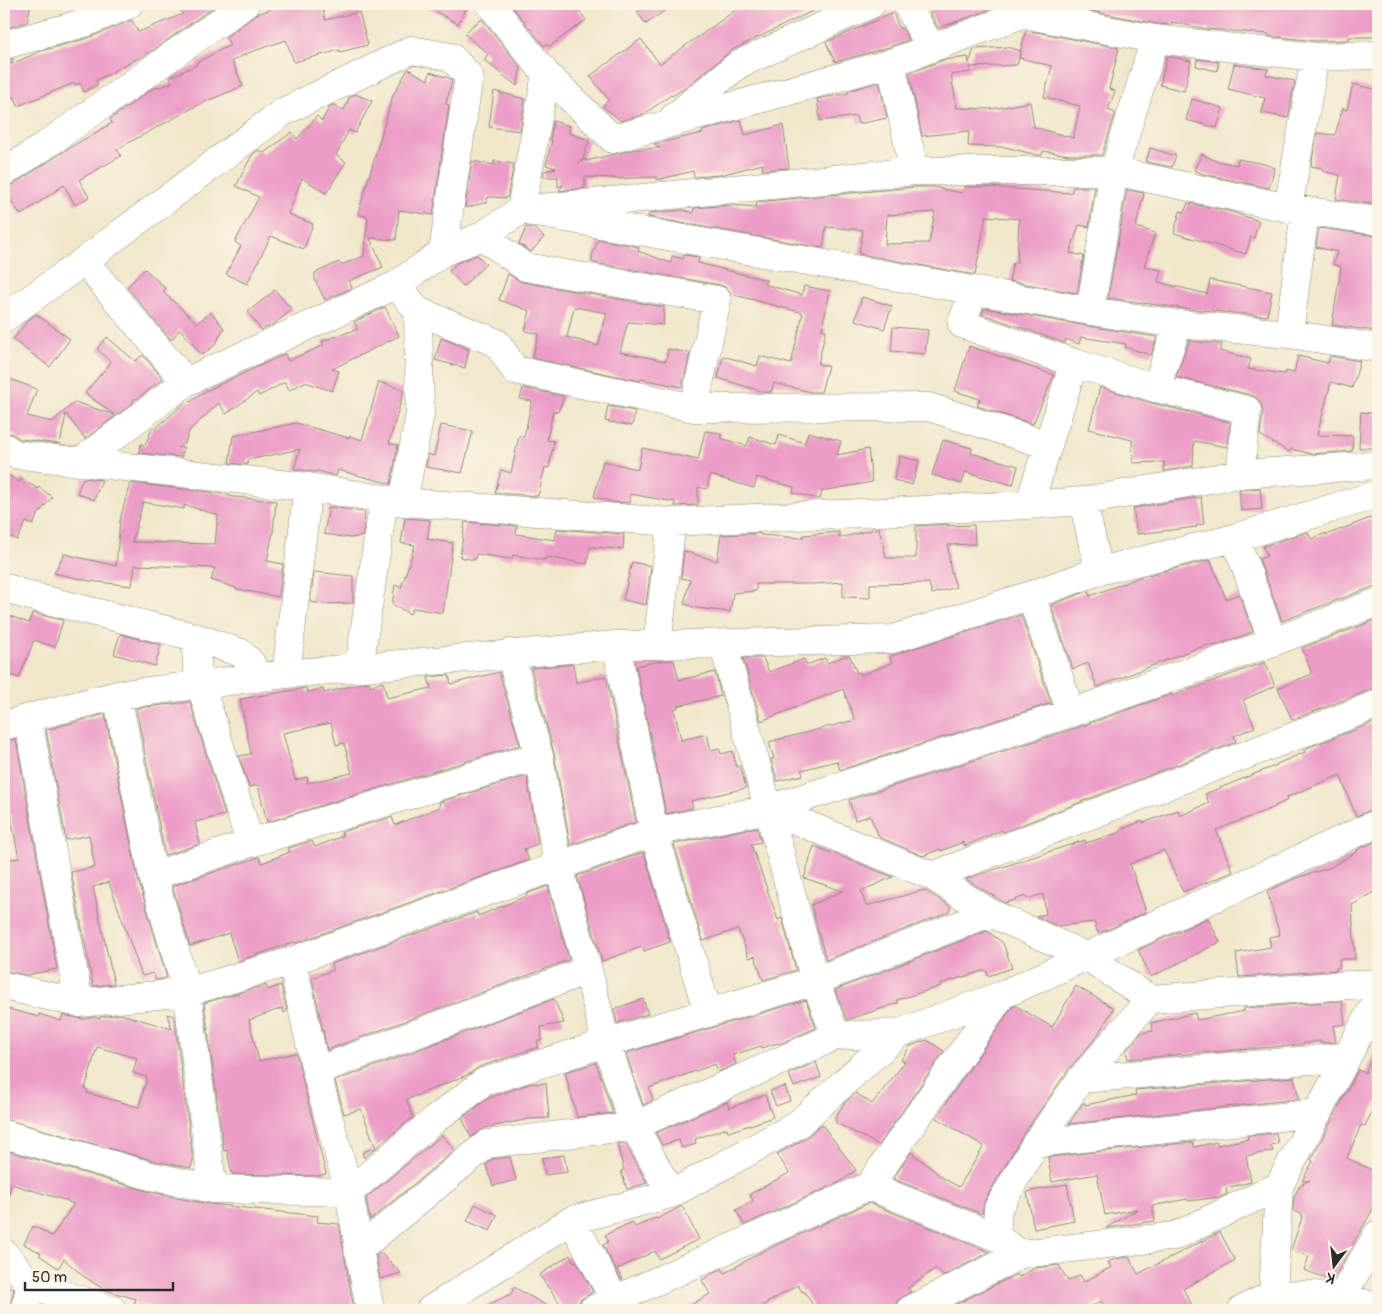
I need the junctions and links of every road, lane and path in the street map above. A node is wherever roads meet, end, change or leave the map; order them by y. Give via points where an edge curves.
1 (129, 4) edge
2 (245, 4) edge
3 (490, 4) edge
4 (907, 4) edge
5 (1049, 4) edge
6 (861, 6) edge
7 (1023, 14) junction
8 (1155, 40) junction
9 (4, 45) edge
10 (930, 48) junction
11 (1378, 55) edge
12 (1315, 57) junction
13 (891, 63) junction
14 (546, 74) junction
15 (666, 124) junction
16 (914, 171) junction
17 (1114, 171) junction
18 (4, 172) edge
19 (521, 210) junction
20 (1297, 210) junction
21 (1378, 221) edge
22 (482, 236) junction
23 (443, 252) junction
24 (84, 261) junction
25 (396, 285) junction
26 (973, 292) junction
27 (418, 311) junction
28 (1090, 311) junction
29 (4, 318) edge
30 (1178, 324) junction
31 (1288, 334) junction
32 (1378, 348) edge
33 (1074, 363) junction
34 (186, 382) junction
35 (1156, 388) junction
36 (694, 408) junction
37 (1048, 445) junction
38 (4, 447) edge
39 (80, 462) junction
40 (1378, 465) edge
41 (1240, 474) junction
42 (308, 487) junction
43 (1378, 494) edge
44 (393, 500) junction
45 (1083, 501) junction
46 (1029, 505) junction
47 (672, 522) junction
48 (1236, 538) junction
49 (1100, 571) junction
50 (4, 587) edge
51 (1031, 595) junction
52 (1378, 602) edge
53 (195, 637) junction
54 (1273, 642) junction
55 (723, 643) junction
56 (616, 645) junction
57 (657, 646) junction
58 (510, 653) junction
59 (359, 668) junction
60 (286, 674) junction
61 (257, 678) junction
62 (201, 685) junction
63 (117, 695) junction
64 (1378, 704) edge
65 (1071, 713) junction
66 (16, 722) edge
67 (538, 756) junction
68 (768, 809) junction
69 (1378, 823) edge
70 (654, 832) junction
71 (250, 843) junction
72 (558, 865) junction
73 (153, 876) junction
74 (932, 876) junction
75 (990, 913) junction
76 (1086, 956) junction
77 (292, 960) junction
78 (588, 970) junction
79 (815, 981) junction
80 (1378, 983) edge
81 (4, 986) edge
82 (187, 992) junction
83 (1002, 995) junction
84 (1378, 998) edge
85 (1150, 999) junction
86 (79, 1003) junction
87 (708, 1013) junction
88 (899, 1032) junction
89 (836, 1036) junction
90 (606, 1043) junction
91 (1347, 1058) junction
92 (316, 1071) junction
93 (1081, 1078) junction
94 (1318, 1113) junction
95 (634, 1126) junction
96 (4, 1134) edge
97 (1036, 1143) junction
98 (869, 1186) junction
99 (1279, 1186) junction
100 (213, 1189) junction
101 (349, 1192) junction
102 (671, 1194) junction
103 (572, 1220) junction
104 (1378, 1234) edge
105 (996, 1237) junction
106 (358, 1250) junction
107 (4, 1253) edge
108 (1021, 1254) junction
109 (1273, 1294) junction
110 (1342, 1296) junction
111 (27, 1298) edge
112 (603, 1305) edge
113 (1378, 1308) edge
114 (112, 1310) edge
115 (370, 1310) edge
116 (430, 1310) edge
117 (910, 1310) edge
118 (1242, 1310) edge

1 - 9 street via 84,23
2 - 18 street
3 - 14 street
4 - 10 street
5 - 7 street
6 - 15 street via 738,64
7 - 8 street
7 - 10 street
8 - 12 street
8 - 17 street
10 - 13 street
11 - 12 street
12 - 20 street
13 - 15 street
13 - 16 street
14 - 15 street via 613,139
14 - 19 street
16 - 17 street
16 - 19 street
17 - 20 street
17 - 28 street
19 - 22 street
19 - 26 street
20 - 21 street
20 - 31 street
22 - 23 street
22 - 36 street via 524,266 717,300
23 - 24 street via 469,76 451,57 411,50 284,112
23 - 25 street
24 - 29 street
24 - 34 street
25 - 27 street
25 - 34 street
26 - 28 street
26 - 33 street via 962,324
27 - 36 street via 496,343 515,370
27 - 44 street via 420,414
28 - 30 street
30 - 31 street
30 - 35 street
31 - 32 street
33 - 35 street
33 - 37 street
34 - 39 street
35 - 41 street via 1247,410
36 - 37 street via 929,407
37 - 46 street
38 - 39 street via 14,454
39 - 42 street
40 - 41 street
41 - 45 street
42 - 44 street
42 - 60 street
43 - 48 street
44 - 47 street
44 - 59 street
45 - 46 street
45 - 49 street
46 - 47 street
47 - 57 street
48 - 49 street
48 - 54 street
49 - 51 street
50 - 53 street
51 - 55 street via 893,639
51 - 65 street
52 - 54 street
53 - 61 street via 242,653 251,663
53 - 62 street via 196,667
54 - 65 street
55 - 57 street
55 - 68 street
56 - 57 street
56 - 58 street
56 - 70 street
58 - 59 street
58 - 67 street
59 - 60 street
60 - 61 street
61 - 62 street
62 - 63 street
62 - 71 street
63 - 66 street
63 - 73 street
64 - 74 street
65 - 68 street
66 - 86 street
67 - 71 street
67 - 72 street
68 - 70 street
68 - 74 street
68 - 79 street
69 - 76 street
70 - 72 street
70 - 87 street
71 - 73 street
72 - 77 street
72 - 78 street
73 - 82 street
74 - 75 street
75 - 76 street
75 - 79 street
76 - 83 street
76 - 85 street
77 - 82 street
77 - 92 street
78 - 90 street
78 - 92 street
79 - 87 street
79 - 89 street
80 - 85 street
81 - 86 street
82 - 86 street
82 - 100 street
83 - 88 street
83 - 98 street
84 - 91 street
85 - 93 street
87 - 90 street
88 - 89 street
88 - 102 street via 798,1125
89 - 95 street
90 - 95 street
90 - 101 street via 484,1082
91 - 93 street
91 - 94 street
92 - 101 street
93 - 97 street
94 - 97 street
94 - 99 street
95 - 102 street
95 - 106 street via 487,1144
96 - 100 street via 151,1176
97 - 105 street via 998,1208
98 - 105 street
98 - 112 street
99 - 108 street via 1175,1236
99 - 109 street
100 - 101 street
101 - 106 street
102 - 103 street
103 - 112 street
103 - 116 street
104 - 110 street
105 - 108 street
106 - 115 street
107 - 111 street
108 - 117 street
109 - 110 street
109 - 118 street
110 - 113 street
111 - 114 street

